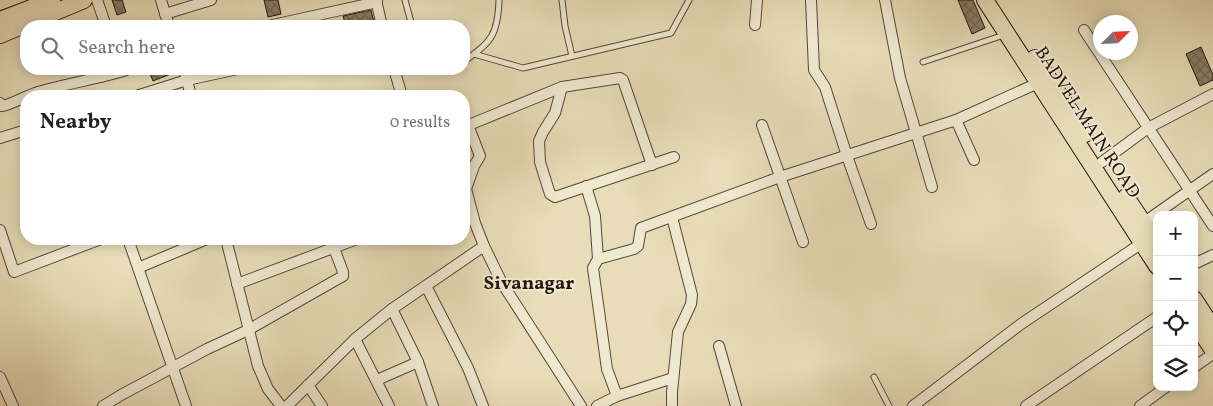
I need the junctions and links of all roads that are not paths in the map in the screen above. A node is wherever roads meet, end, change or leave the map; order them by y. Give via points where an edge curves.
1 (52, 0) edge
2 (84, 0) edge
3 (97, 0) edge
4 (161, 0) edge
5 (211, 0) edge
6 (405, 0) edge
7 (499, 0) edge
8 (562, 0) edge
9 (689, 0) edge
10 (757, 0) edge
11 (811, 0) edge
12 (885, 0) edge
13 (985, 0) edge
14 (997, 0) edge
15 (377, 1) edge
16 (165, 14) junction
17 (0, 20) edge
18 (36, 20) edge
19 (104, 20) edge
20 (168, 20) edge
21 (294, 20) edge
22 (381, 20) edge
23 (410, 20) edge
24 (755, 25) dead end
25 (20, 27) edge
26 (1084, 30) dead end
27 (1007, 34) junction
28 (0, 35) edge
29 (474, 54) junction
30 (572, 56) junction
31 (470, 57) edge
32 (923, 62) dead end
33 (104, 75) edge
34 (186, 75) edge
35 (210, 75) edge
36 (396, 75) edge
37 (187, 80) junction
38 (1038, 83) junction
39 (562, 87) junction
40 (46, 90) edge
41 (155, 90) edge
42 (190, 90) edge
43 (400, 90) edge
44 (1213, 94) edge
45 (20, 98) edge
46 (0, 103) edge
47 (956, 120) junction
48 (470, 124) edge
49 (762, 125) dead end
50 (1148, 128) junction
51 (20, 132) edge
52 (915, 132) junction
53 (470, 135) edge
54 (0, 138) edge
55 (846, 156) junction
56 (674, 157) dead end
57 (974, 160) dead end
58 (1102, 162) junction
59 (652, 165) junction
60 (1213, 174) edge
61 (470, 176) edge
62 (780, 177) junction
63 (586, 186) junction
64 (932, 187) dead end
65 (1190, 190) junction
66 (470, 206) edge
67 (672, 217) junction
68 (1144, 223) junction
69 (871, 224) dead end
70 (1213, 226) edge
71 (0, 230) edge
72 (803, 242) dead end
73 (1150, 243) edge
74 (85, 245) edge
75 (130, 245) edge
76 (193, 245) edge
77 (227, 245) edge
78 (342, 245) edge
79 (484, 246) junction
80 (334, 248) junction
81 (1213, 255) edge
82 (1154, 256) edge
83 (598, 259) junction
84 (1198, 262) edge
85 (138, 268) junction
86 (237, 284) junction
87 (426, 286) junction
88 (1195, 301) edge
89 (392, 309) junction
90 (1153, 320) edge
91 (1198, 328) edge
92 (1213, 328) edge
93 (248, 330) junction
94 (356, 338) junction
95 (719, 346) dead end
96 (1213, 350) edge
97 (1213, 354) edge
98 (418, 362) junction
99 (1198, 364) edge
100 (172, 368) junction
101 (874, 377) dead end
102 (673, 378) junction
103 (1, 380) edge
104 (377, 380) junction
105 (308, 385) junction
106 (1161, 391) edge
107 (617, 396) junction
108 (13, 406) edge
109 (103, 406) edge
110 (186, 406) edge
111 (281, 406) edge
112 (287, 406) edge
113 (322, 406) edge
114 (389, 406) edge
115 (433, 406) edge
116 (483, 406) edge
117 (581, 406) edge
118 (597, 406) edge
119 (672, 406) edge
120 (736, 406) edge
121 (889, 406) edge
122 (913, 406) edge
123 (1026, 406) edge
124 (1140, 406) edge

1 - 17 main road
2 - 18 main road
3 - 19 street
4 - 16 street
5 - 16 street
6 - 23 lane
7 - 29 lane via 499,18 493,36
8 - 30 lane
9 - 30 lane via 671,33
10 - 24 street
11 - 55 street via 814,70 825,87
12 - 52 street via 900,78
13 - 27 main road, BADVEL MAIN ROAD
14 - 58 main road, BADVEL MAIN ROAD
15 - 21 street
15 - 22 street
16 - 20 street
25 - 28 main road
26 - 50 street
27 - 32 lane
27 - 38 main road, BADVEL MAIN ROAD
29 - 30 lane via 523,68
29 - 31 lane
33 - 40 street
34 - 37 street
35 - 37 street
36 - 43 street
37 - 41 street
37 - 42 street
38 - 47 street
38 - 73 main road, BADVEL MAIN ROAD
39 - 48 street
39 - 59 street via 620,78
39 - 63 street via 555,114 539,141 540,162 550,194 555,197
44 - 50 street
45 - 46 street via 5,106
47 - 52 street
47 - 57 street
49 - 62 street
50 - 58 street
50 - 65 street
51 - 54 street
52 - 55 street
52 - 64 street
53 - 61 street via 480,156
55 - 62 street
55 - 69 street
56 - 59 street
58 - 68 main road, BADVEL MAIN ROAD
59 - 63 street
60 - 65 street
62 - 67 street
62 - 72 street
63 - 83 street via 595,216
65 - 68 street
65 - 70 street
66 - 79 street
67 - 83 street via 641,228 638,246 634,250
67 - 102 street via 692,295 678,332
68 - 73 main road, BADVEL MAIN ROAD
71 - 74 street via 14,272
73 - 82 main road, BADVEL MAIN ROAD
73 - 122 street via 1021,324
75 - 85 street
76 - 85 street
77 - 86 street
78 - 80 street
79 - 87 street
79 - 117 street via 502,282
80 - 86 street
80 - 93 street via 343,276
81 - 84 street
83 - 107 street via 593,268 607,369
85 - 100 street
86 - 93 street
87 - 89 street
87 - 116 street via 468,368
88 - 92 main road
89 - 94 street
89 - 98 street
90 - 123 street
91 - 96 main road
93 - 100 street
93 - 111 street via 258,366 268,389
94 - 104 street
94 - 105 street
95 - 120 street
97 - 99 street
98 - 104 street
98 - 115 street
100 - 109 street
100 - 110 street
101 - 121 lane
102 - 107 street
102 - 119 street
103 - 108 street
104 - 114 street
105 - 112 street
105 - 113 street
106 - 124 street
107 - 118 street

